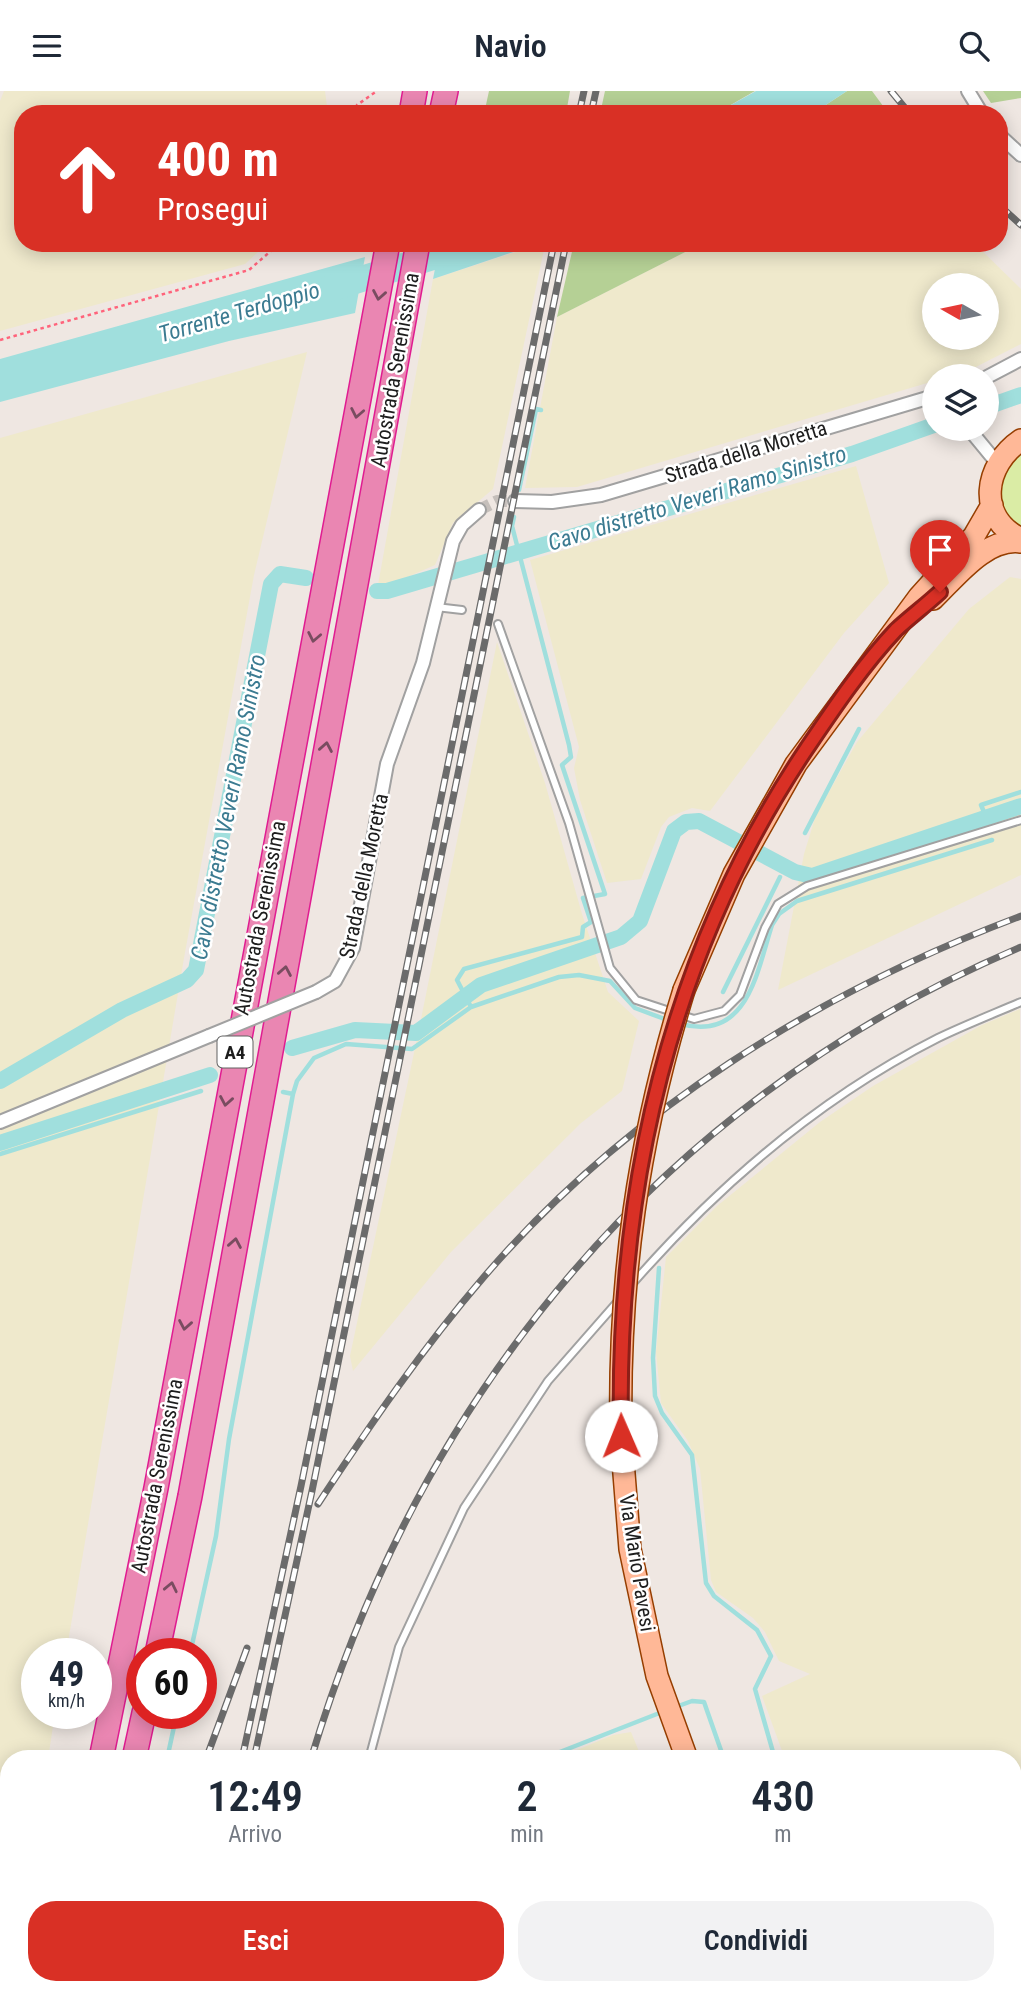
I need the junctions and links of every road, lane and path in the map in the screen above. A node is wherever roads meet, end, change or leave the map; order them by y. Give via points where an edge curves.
1 (377, 91) edge
2 (357, 105) edge
3 (1008, 143) edge
4 (1021, 155) edge
5 (270, 252) edge
6 (386, 252) edge
7 (416, 252) edge
8 (0, 339) edge
9 (1021, 359) edge
10 (999, 371) edge
11 (922, 400) edge
12 (1021, 440) edge
13 (979, 441) edge
14 (997, 463) junction
15 (515, 501) tunnel mouth
16 (992, 505) junction
17 (479, 510) tunnel mouth
18 (1021, 541) edge
19 (436, 607) junction
20 (462, 610) dead end
21 (498, 624) dead end
22 (897, 630) junction
23 (1021, 820) edge
24 (1021, 1002) edge
25 (0, 1122) edge
26 (160, 1638) edge
27 (141, 1729) edge
28 (103, 1750) edge
29 (136, 1750) edge
30 (371, 1750) edge
31 (684, 1750) edge

1 - 2 path
3 - 4 street
5 - 8 path via 249,270
6 -> 28 highway, Autostrada Serenissima / A4 via 156,1488
26 -> 7 highway, Autostrada Serenissima / A4
9 - 10 street
11 - 15 street, Strada della Moretta via 601,495 552,502
12 - 14 main road
13 - 14 street
14 - 16 main road
16 - 18 main road via 1000,521
16 - 22 main road via 974,536 931,582
17 - 19 street, Strada della Moretta via 462,525 447,560
18 - 22 main road via 1004,542 978,557
19 - 20 lane
19 - 25 street, Strada della Moretta, bridge via 424,663 387,764 353,949 335,981
21 - 23 lane via 565,810 610,968 636,1000 694,1019 723,1011 740,995 771,916 787,896
22 - 31 main road, Via Mario Pavesi, bridge via 822,726 748,847 684,991 640,1165 624,1289 621,1436 630,1549 657,1676
24 - 30 lane via 894,1063 769,1150 676,1236 548,1381 464,1508 399,1647
27 - 29 highway

